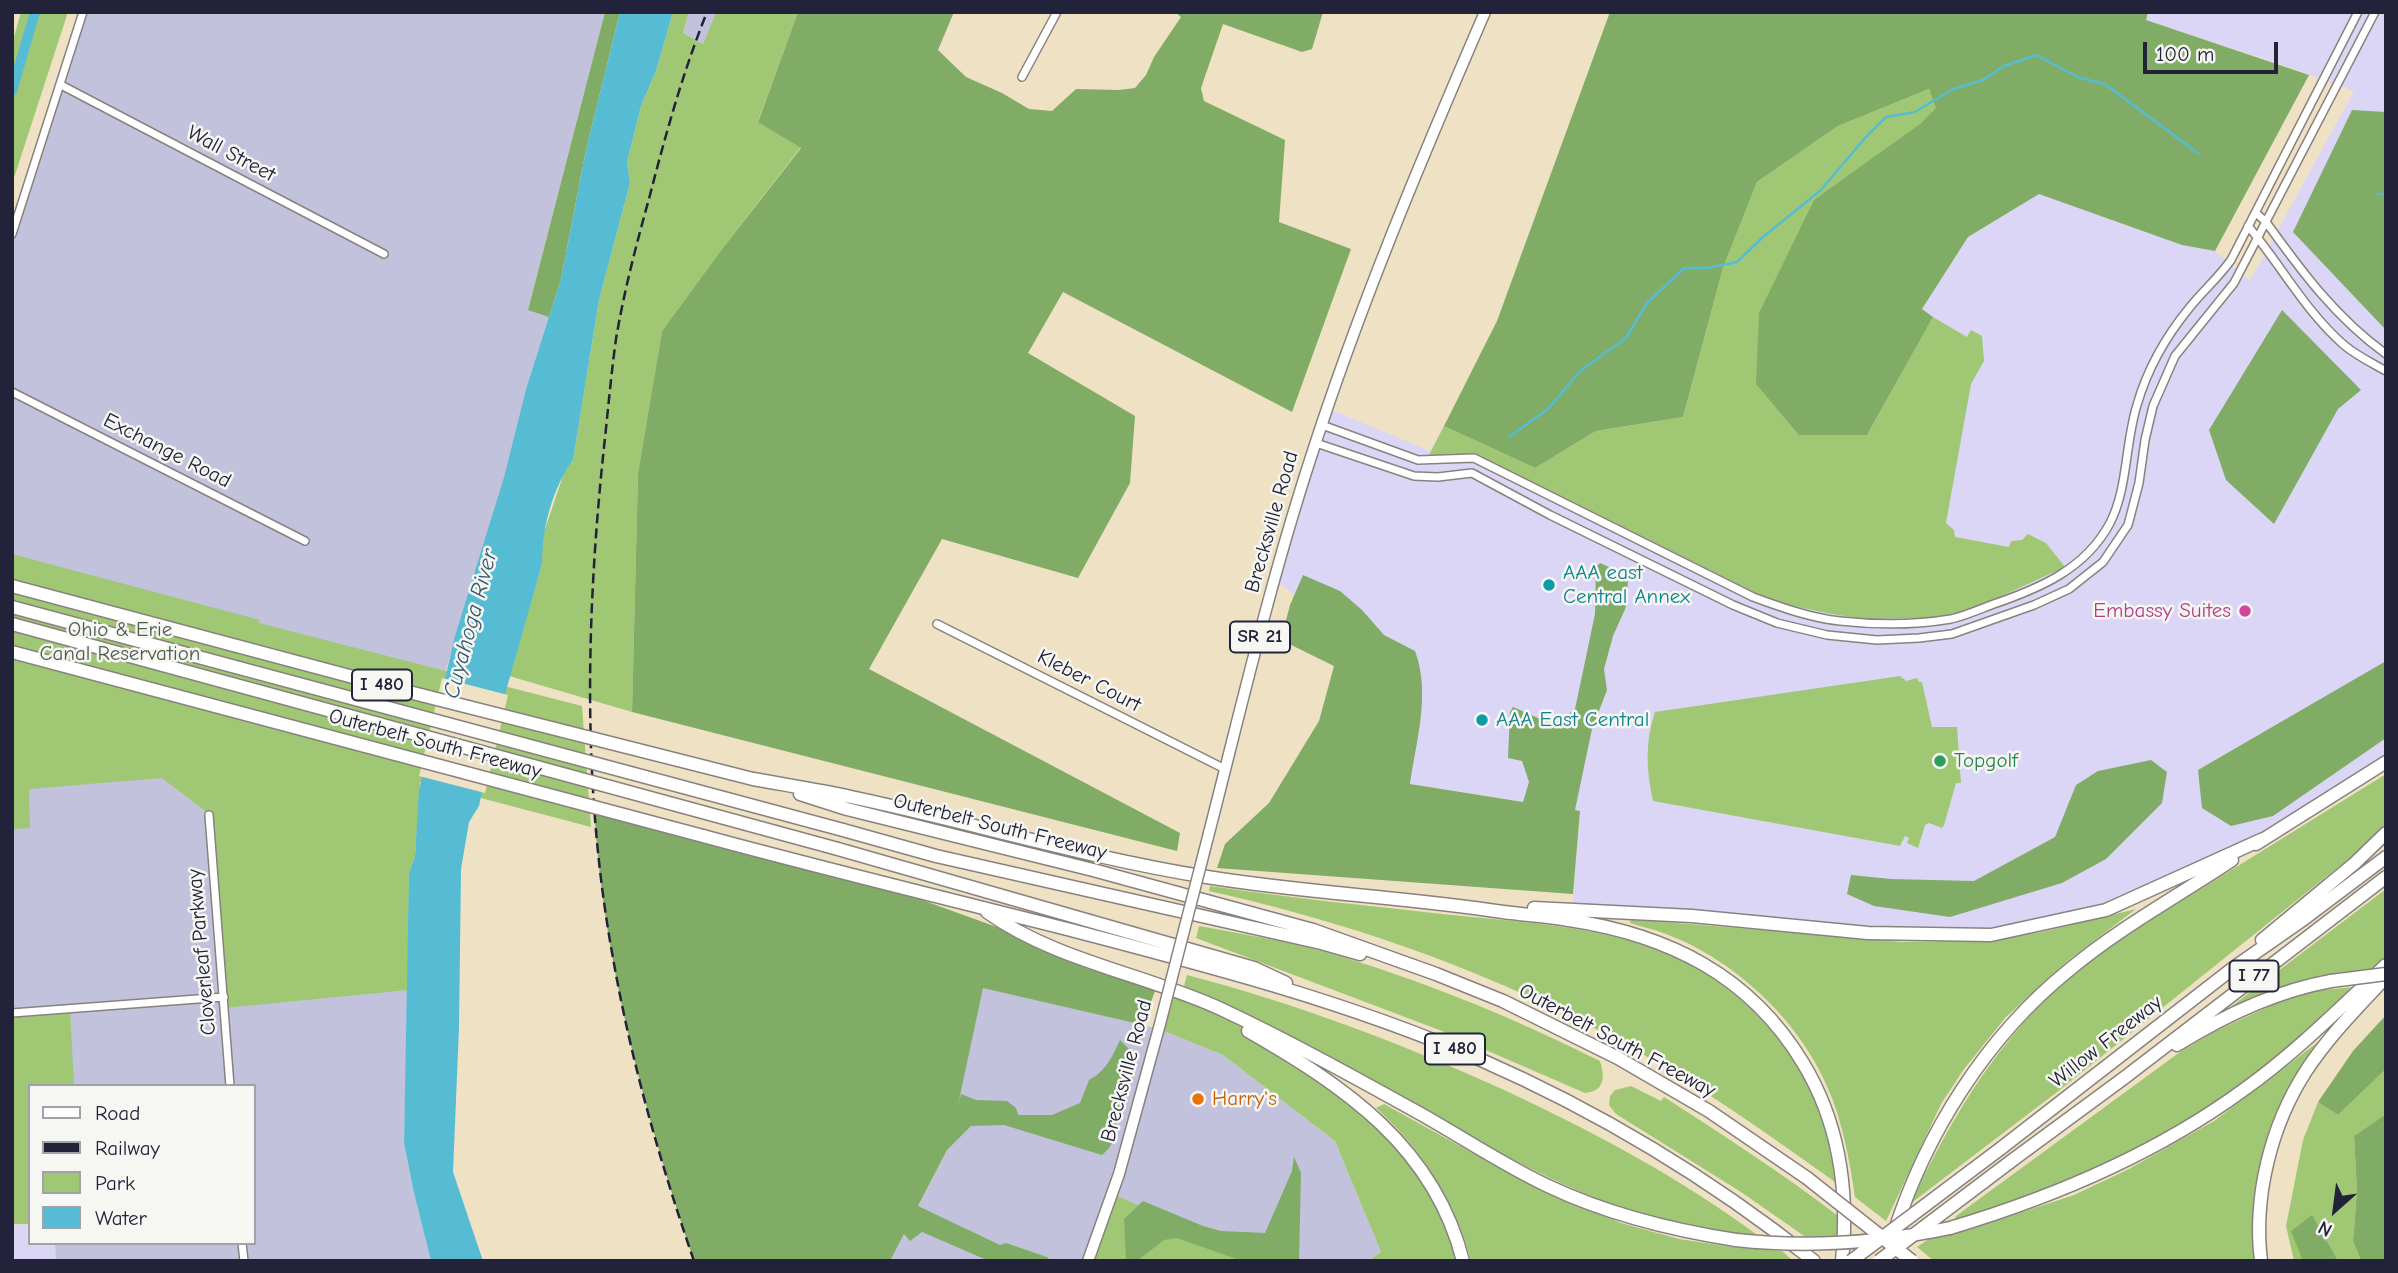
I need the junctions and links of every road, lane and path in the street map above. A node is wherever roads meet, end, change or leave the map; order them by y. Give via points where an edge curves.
1 (83, 12) edge
2 (1057, 12) edge
3 (1485, 12) edge
4 (2358, 12) edge
5 (2375, 12) edge
6 (1022, 77) dead end
7 (61, 85) junction
8 (2256, 213) junction
9 (2266, 222) junction
10 (2248, 226) junction
11 (12, 234) edge
12 (2258, 238) junction
13 (384, 254) dead end
14 (2367, 340) junction
15 (2357, 354) junction
16 (2386, 354) edge
17 (2386, 371) edge
18 (12, 392) edge
19 (1322, 425) junction
20 (1316, 443) junction
21 (305, 541) dead end
22 (12, 586) edge
23 (2037, 587) junction
24 (2043, 601) junction
25 (12, 607) edge
26 (12, 624) edge
27 (937, 624) dead end
28 (12, 652) edge
29 (2386, 762) edge
30 (1225, 769) junction
31 (849, 803) junction
32 (209, 815) dead end
33 (2386, 833) edge
34 (2263, 839) junction
35 (2386, 857) edge
36 (2386, 877) edge
37 (1461, 904) junction
38 (981, 907) junction
39 (2386, 965) edge
40 (2232, 969) junction
41 (2386, 975) edge
42 (1157, 985) junction
43 (224, 997) junction
44 (1323, 1000) junction
45 (1503, 1001) junction
46 (12, 1013) edge
47 (2124, 1078) junction
48 (230, 1084) edge
49 (1809, 1257) edge
50 (1088, 1261) edge
51 (1463, 1261) edge
52 (1842, 1261) edge
53 (1851, 1261) edge
54 (1879, 1261) edge
55 (1889, 1261) edge
56 (1912, 1261) edge
57 (2261, 1261) edge

1 - 7 street
2 - 6 street
3 - 19 main road, Brecksville Road / SR 21 via 1388,242
4 - 8 street
5 - 9 street
7 - 11 street
7 - 13 street, Wall Street
8 - 9 street
8 - 10 street
9 - 12 street
9 - 14 street via 2321,296
10 - 12 street
10 - 23 street via 2231,260 2180,320 2146,380 2129,435 2117,508 2109,525 2090,553
12 - 15 street via 2315,314
12 - 24 street via 2234,283 2169,369 2153,406 2128,525 2103,562 2069,589
14 - 15 street
14 - 16 street
15 - 17 street
18 - 21 street, Exchange Road
19 - 20 main road, Brecksville Road / SR 21
19 - 23 street via 1418,460 1474,458 1753,597 1837,621 1950,619
20 - 24 street via 1414,476 1472,473 1733,605 1777,623 1827,635 1877,640 1952,634
20 - 30 main road, Brecksville Road / SR 21
22 - 31 highway, Outerbelt South Freeway / I 480, bridge
23 - 24 street
25 - 45 highway, bridge via 936,856 1321,943
26 - 44 highway, bridge via 838,849 1254,968
27 - 30 street, Kleber Court
28 - 38 highway, Outerbelt South Freeway / I 480, bridge
29 - 34 highway
30 - 50 main road, Brecksville Road / SR 21, bridge via 1119,1174
31 - 37 highway via 1205,877
31 - 45 highway, Outerbelt South Freeway / I 480 via 1314,930
32 - 43 street, Cloverleaf Parkway
33 - 40 highway
34 - 37 highway via 2106,910 1992,936 1868,933 1692,915
34 - 55 highway via 2087,956 2001,1037 1928,1146 1903,1206
35 - 40 highway, Willow Freeway / I 77
36 - 47 highway, Willow Freeway / I 77
37 - 52 highway via 1642,936 1702,962 1750,997 1793,1045 1813,1079 1835,1134 1845,1192
38 - 42 highway via 1010,928
38 - 44 highway, Outerbelt South Freeway / I 480
39 - 42 highway, bridge via 2242,1092 2114,1168 1950,1228 1854,1243 1798,1245 1678,1230 1548,1186 1308,1053 1192,996
40 - 53 highway, Willow Freeway / I 77, bridge
41 - 47 highway, bridge via 2291,990 2237,1012
41 - 57 highway via 2305,1072 2284,1114 2266,1172
42 - 51 highway via 1271,1044 1359,1103 1417,1162 1440,1200
43 - 46 street
43 - 48 street, Cloverleaf Parkway
44 - 49 highway, Outerbelt South Freeway / I 480 via 1471,1056 1604,1121 1700,1179
45 - 56 highway, Outerbelt South Freeway / I 480, bridge via 1618,1058 1709,1111 1807,1178
47 - 54 highway, Willow Freeway / I 77, bridge

